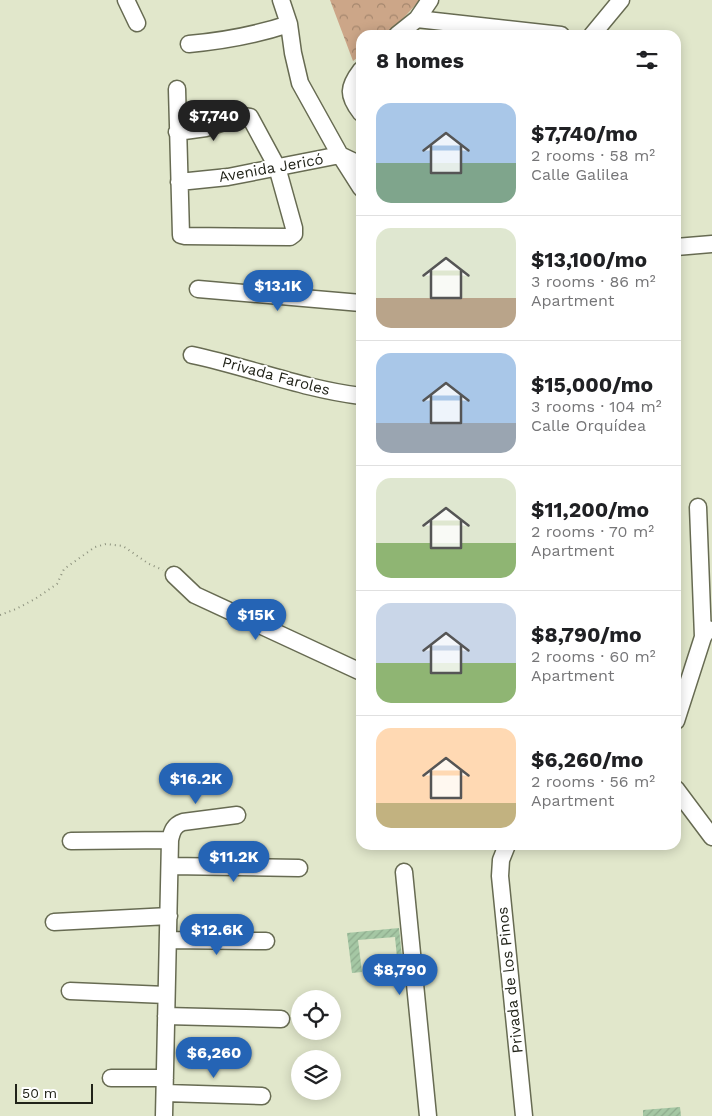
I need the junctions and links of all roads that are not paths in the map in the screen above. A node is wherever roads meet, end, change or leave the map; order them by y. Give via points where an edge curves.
1 (126, 0) edge
2 (281, 0) edge
3 (430, 0) edge
4 (621, 0) edge
5 (417, 19) junction
6 (138, 23) dead end
7 (289, 24) junction
8 (404, 30) edge
9 (516, 30) edge
10 (596, 30) edge
11 (189, 44) dead end
12 (356, 76) edge
13 (177, 89) dead end
14 (356, 104) edge
15 (177, 132) junction
16 (340, 155) junction
17 (356, 163) edge
18 (277, 167) junction
19 (356, 180) edge
20 (179, 182) junction
21 (712, 244) edge
22 (681, 247) edge
23 (198, 289) dead end
24 (356, 304) edge
25 (192, 355) dead end
26 (356, 395) edge
27 (698, 506) dead end
28 (174, 575) road end
29 (708, 630) edge
30 (356, 670) edge
31 (681, 707) edge
32 (681, 796) edge
33 (237, 815) dead end
34 (171, 835) junction
35 (712, 837) edge
36 (72, 841) dead end
37 (505, 850) edge
38 (170, 866) junction
39 (299, 868) dead end
40 (404, 872) dead end
41 (169, 916) junction
42 (54, 922) dead end
43 (168, 940) junction
44 (266, 942) dead end
45 (70, 991) dead end
46 (166, 995) junction
47 (166, 1016) junction
48 (281, 1019) dead end
49 (111, 1078) dead end
50 (165, 1085) junction
51 (262, 1096) dead end
52 (164, 1116) edge
53 (428, 1116) edge
54 (524, 1116) edge

1 - 6 street
2 - 7 street
3 - 5 street
4 - 10 street
5 - 8 street
5 - 9 street
7 - 11 street via 228,40
7 - 16 street via 300,83
12 - 14 street via 351,87
13 - 15 street
15 - 18 street via 206,128 246,116 252,119
15 - 20 street
16 - 17 street, Avenida Jericó
16 - 18 street, Avenida Jericó
16 - 19 street
18 - 20 street, Avenida Jericó
18 - 20 street via 294,228 294,234 290,236 185,236 181,234
21 - 22 street
23 - 24 street
25 - 26 street, Privada Faroles via 308,387
27 - 29 street
28 - 30 street via 195,595
29 - 31 street
32 - 35 street
33 - 34 street via 183,822
34 - 36 street
34 - 38 street
37 - 54 street, Privada de los Pinos via 500,876
38 - 39 street
38 - 41 street
40 - 53 street
41 - 42 street
41 - 43 street
43 - 44 street
43 - 46 street
45 - 46 street
46 - 47 street
47 - 48 street
47 - 50 street
49 - 50 street
50 - 51 street
50 - 52 street

